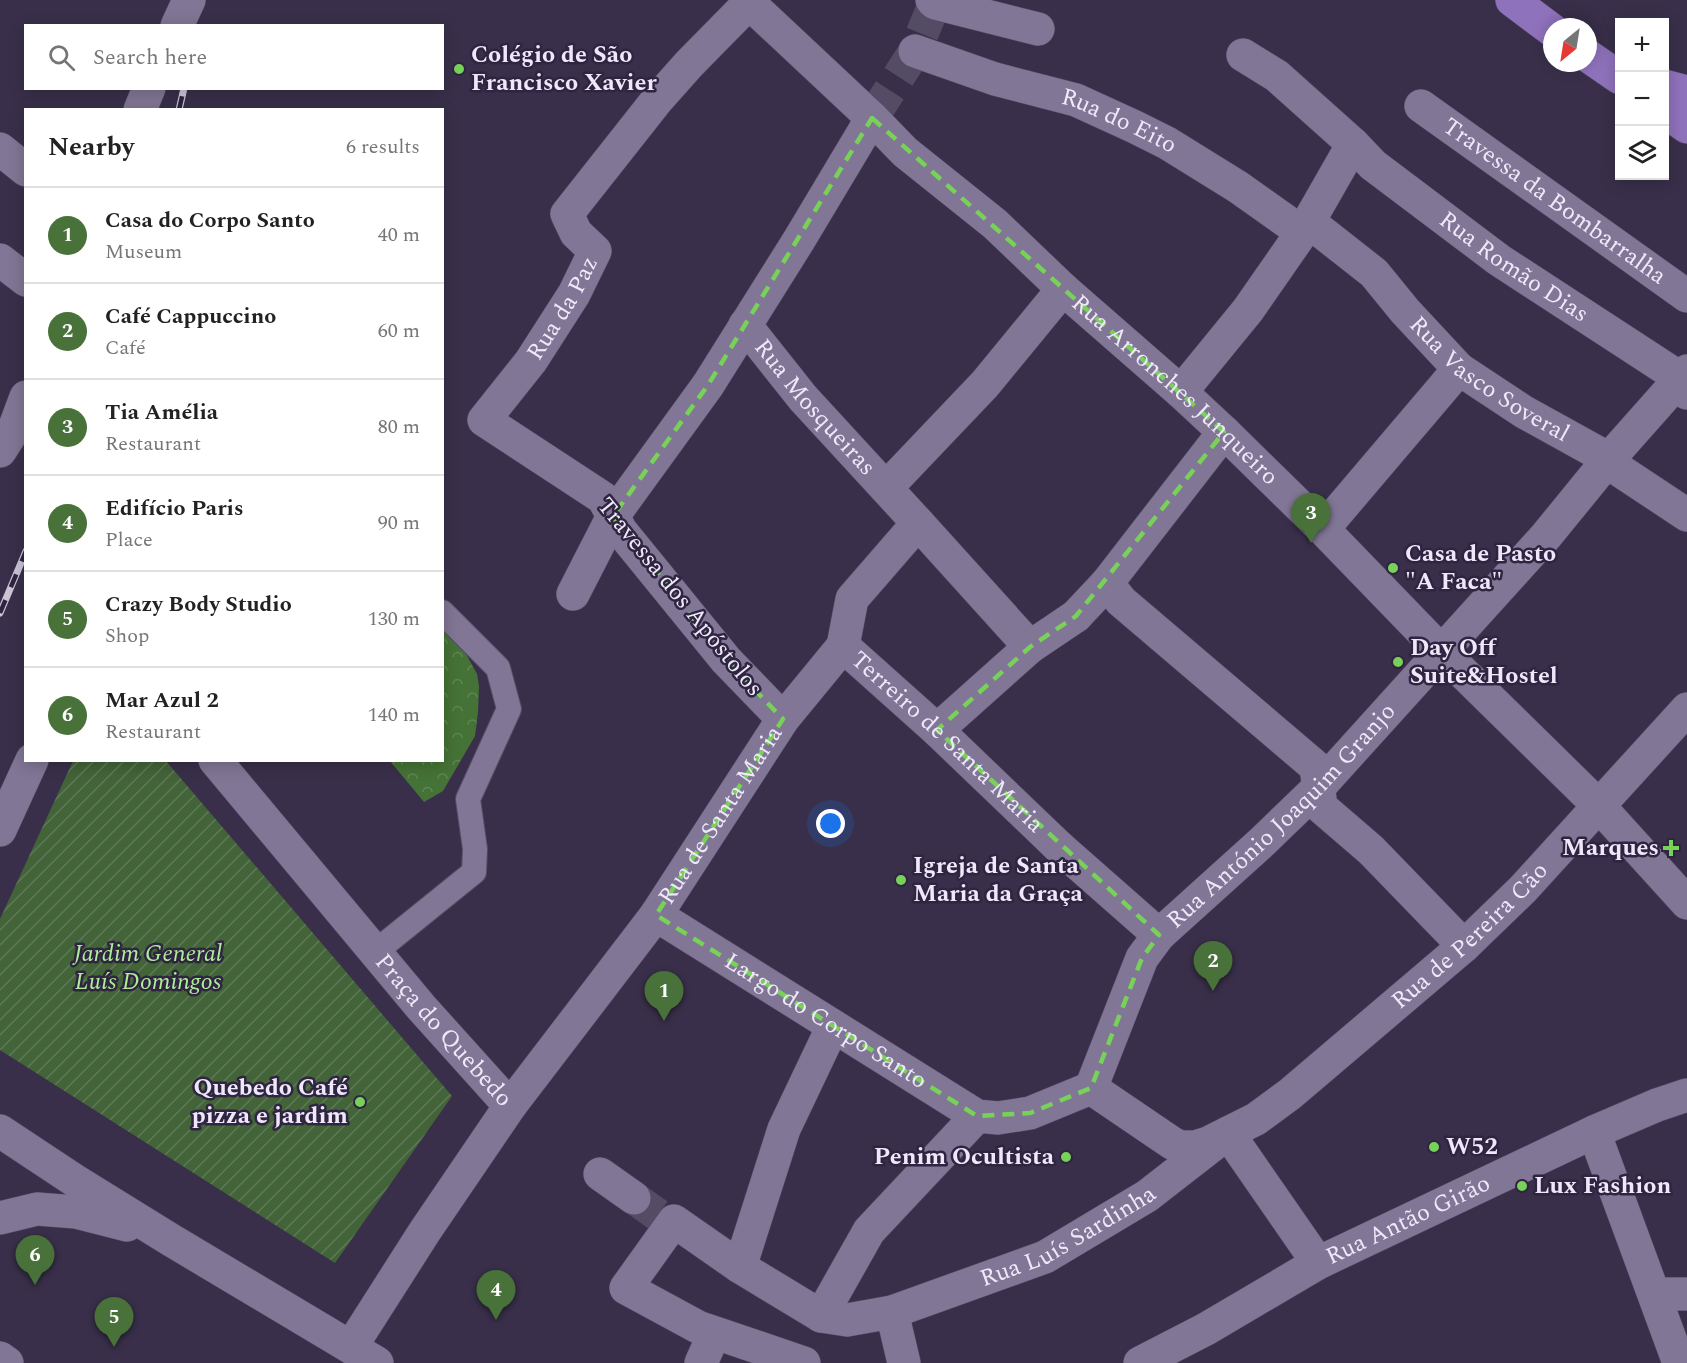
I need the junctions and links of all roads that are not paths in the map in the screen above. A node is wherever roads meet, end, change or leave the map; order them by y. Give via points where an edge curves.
1 (189, 0) edge
2 (1512, 0) edge
3 (747, 2) edge
4 (933, 2) edge
5 (1543, 23) edge
6 (178, 24) edge
7 (1038, 29) dead end
8 (915, 51) dead end
9 (1243, 56) dead end
10 (1597, 58) edge
11 (1597, 61) edge
12 (1615, 65) edge
13 (1615, 74) edge
14 (1669, 87) edge
15 (148, 90) edge
16 (1687, 92) edge
17 (1421, 106) dead end
18 (141, 108) edge
19 (1669, 114) edge
20 (872, 118) junction
21 (1687, 127) edge
22 (1353, 144) junction
23 (0, 149) edge
24 (24, 168) edge
25 (1305, 228) junction
26 (0, 260) edge
27 (24, 278) edge
28 (1063, 289) junction
29 (1687, 296) edge
30 (745, 326) junction
31 (1459, 369) junction
32 (1683, 382) edge
33 (1181, 392) junction
34 (24, 400) edge
35 (484, 420) joint
36 (1224, 432) junction
37 (5, 433) edge
38 (1608, 460) junction
39 (886, 488) junction
40 (1687, 515) edge
41 (613, 516) junction
42 (918, 523) junction
43 (1323, 529) junction
44 (1107, 583) junction
45 (573, 594) dead end
46 (444, 614) edge
47 (843, 646) junction
48 (1030, 647) junction
49 (1441, 651) junction
50 (1687, 709) edge
51 (783, 719) junction
52 (937, 730) junction
53 (31, 762) edge
54 (217, 762) edge
55 (1319, 788) junction
56 (1599, 806) junction
57 (0, 830) edge
58 (1687, 903) edge
59 (656, 915) junction
60 (1159, 935) junction
61 (1464, 946) junction
62 (375, 952) junction
63 (833, 1026) junction
64 (1091, 1088) junction
65 (1687, 1095) edge
66 (510, 1106) junction
67 (988, 1117) junction
68 (0, 1131) edge
69 (1594, 1132) junction
70 (1228, 1133) junction
71 (600, 1174) dead end
72 (655, 1212) junction
73 (0, 1218) edge
74 (171, 1240) junction
75 (1318, 1263) junction
76 (740, 1267) junction
77 (1655, 1294) junction
78 (1687, 1294) edge
79 (891, 1312) junction
80 (821, 1316) junction
81 (714, 1334) junction
82 (364, 1355) edge
83 (0, 1358) edge
84 (7, 1363) edge
85 (701, 1363) edge
86 (804, 1363) edge
87 (904, 1363) edge
88 (1140, 1363) edge
89 (1679, 1363) edge

1 - 6 street
2 - 5 main road
3 - 20 street, Rua Arronches Junqueiro
3 - 35 street, Rua da Paz via 657,100 567,214 576,233 595,251 574,294 531,361
4 - 7 street
8 - 25 street, Rua do Eito via 995,79 1076,100 1126,122 1238,187 1293,226
9 - 22 street, Rua Romão Dias via 1277,76
10 - 12 main road
11 - 13 main road
14 - 16 main road
15 - 18 street
17 - 29 street, Travessa da Bombarralha
19 - 21 main road
20 - 28 street, Rua Arronches Junqueiro via 905,152 995,224
20 - 30 street
22 - 25 street
22 - 32 street, Rua Romão Dias via 1373,165 1499,260
23 - 24 street
25 - 31 street, Rua Vasco Soveral via 1318,229 1374,273
25 - 33 street via 1248,310
26 - 27 street
28 - 33 street, Rua Arronches Junqueiro
28 - 39 street via 985,384
30 - 39 street, Rua Mosqueiras via 802,398
30 - 41 street via 708,385
31 - 38 street, Rua Vasco Soveral
31 - 43 street
32 - 38 street, Rua António Joaquim Granjo
33 - 36 street, Rua Arronches Junqueiro
34 - 37 street
35 - 41 street, Travessa dos Apóstolos via 603,498
36 - 43 street, Rua Arronches Junqueiro
36 - 44 street
38 - 40 street, Rua Vasco Soveral
38 - 49 street, Rua António Joaquim Granjo via 1546,536
39 - 42 street, Rua Mosqueiras
41 - 45 street
41 - 51 street, Travessa dos Apóstolos via 726,660
42 - 47 street, Rua de Santa Maria via 852,599
42 - 48 street, Rua Mosqueiras
43 - 49 street, Rua Arronches Junqueiro
44 - 48 street via 1076,616
44 - 55 street via 1121,601 1316,767
46 - 62 lane via 498,668 509,709 468,799 474,872
47 - 51 street, Rua de Santa Maria
47 - 52 street, Terreiro de Santa Maria
48 - 52 street
49 - 55 street, Rua António Joaquim Granjo
49 - 56 street, Rua Arronches Junqueiro
50 - 56 street, Rua de Pereira Cão
51 - 59 street, Rua de Santa Maria
52 - 60 street, Terreiro de Santa Maria via 1059,847
53 - 57 street
54 - 62 street, Praça do Quebedo
55 - 60 street, Rua António Joaquim Granjo
55 - 61 street via 1322,807 1371,850
56 - 58 street, Rua Arronches Junqueiro
56 - 61 street, Rua de Pereira Cão
59 - 63 street, Largo do Corpo Santo
59 - 66 street, Rua de Santa Maria
60 - 64 street, Rua António Joaquim Granjo via 1142,958
61 - 70 street, Rua de Pereira Cão via 1290,1094 1256,1119
62 - 66 street, Praça do Quebedo
63 - 67 street, Largo do Corpo Santo
63 - 76 street via 784,1129
64 - 67 street via 1030,1113
64 - 70 street via 1180,1147 1195,1147
65 - 69 street, Rua Antão Girão
66 - 82 street, Praça do Quebedo via 420,1240
67 - 80 street via 869,1231
68 - 74 street
69 - 75 street, Rua Antão Girão
69 - 77 street
70 - 75 street
70 - 79 street, Rua Luís Sardinha via 1147,1196 1045,1257
71 - 72 street
72 - 76 street
72 - 81 street via 626,1288
73 - 74 street via 37,1209 76,1212
74 - 82 street
75 - 88 street, Rua Antão Girão
76 - 80 street
77 - 78 street
77 - 89 street
79 - 80 street, Rua Luís Sardinha via 847,1320
79 - 87 street
81 - 85 street
81 - 86 street
83 - 84 street

